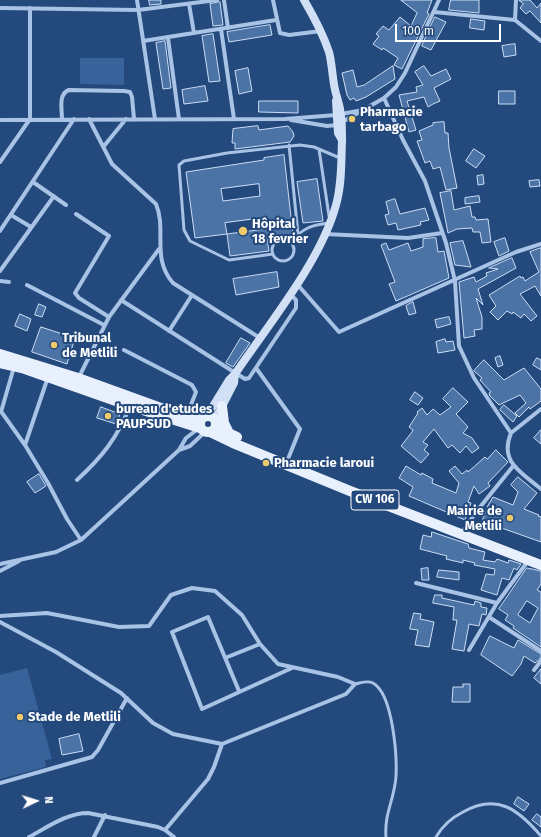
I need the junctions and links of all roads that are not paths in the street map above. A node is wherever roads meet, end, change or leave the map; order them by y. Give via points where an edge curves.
1 (137, 0) edge
2 (214, 0) edge
3 (217, 0) edge
4 (224, 0) edge
5 (273, 0) edge
6 (304, 0) edge
7 (439, 0) edge
8 (516, 0) edge
9 (190, 4) junction
10 (0, 8) edge
11 (30, 8) junction
12 (138, 10) junction
13 (434, 12) junction
14 (276, 20) junction
15 (515, 20) junction
16 (228, 28) junction
17 (221, 29) junction
18 (321, 31) junction
19 (194, 33) junction
20 (168, 38) junction
21 (144, 41) junction
22 (541, 41) edge
23 (384, 98) junction
24 (363, 110) junction
25 (62, 119) junction
26 (74, 119) junction
27 (89, 119) junction
28 (126, 119) junction
29 (134, 119) junction
30 (155, 119) junction
31 (179, 119) junction
32 (234, 119) junction
33 (285, 119) junction
34 (339, 119) junction
35 (0, 120) edge
36 (30, 120) junction
37 (289, 145) junction
38 (104, 146) junction
39 (319, 149) junction
40 (342, 158) junction
41 (0, 162) edge
42 (33, 182) junction
43 (54, 196) junction
44 (66, 205) dead end
45 (76, 214) dead end
46 (11, 215) junction
47 (0, 221) edge
48 (330, 222) junction
49 (5, 224) junction
50 (31, 228) junction
51 (0, 231) edge
52 (442, 233) junction
53 (298, 234) junction
54 (325, 234) junction
55 (292, 242) junction
56 (541, 244) edge
57 (159, 249) junction
58 (273, 254) junction
59 (0, 271) edge
60 (0, 281) edge
61 (455, 281) junction
62 (9, 282) dead end
63 (297, 283) junction
64 (27, 285) dead end
65 (290, 294) junction
66 (192, 295) junction
67 (121, 300) junction
68 (108, 318) junction
69 (104, 325) junction
70 (169, 331) junction
71 (260, 338) junction
72 (124, 350) dead end
73 (0, 354) edge
74 (0, 363) edge
75 (14, 366) junction
76 (256, 368) junction
77 (235, 374) junction
78 (48, 377) junction
79 (76, 382) junction
80 (130, 406) junction
81 (222, 406) junction
82 (541, 408) edge
83 (0, 411) edge
84 (186, 416) junction
85 (207, 425) junction
86 (511, 433) junction
87 (229, 434) junction
88 (25, 445) junction
89 (179, 450) junction
90 (288, 459) junction
91 (514, 465) junction
92 (78, 480) dead end
93 (541, 489) edge
94 (463, 532) junction
95 (82, 540) junction
96 (20, 560) junction
97 (528, 560) junction
98 (541, 560) edge
99 (0, 564) edge
100 (541, 565) edge
101 (0, 571) edge
102 (416, 583) dead end
103 (497, 603) junction
104 (0, 616) edge
105 (489, 617) junction
106 (0, 622) edge
107 (260, 644) junction
108 (469, 650) dead end
109 (541, 651) edge
110 (225, 658) junction
111 (541, 661) edge
112 (292, 668) junction
113 (534, 670) dead end
114 (355, 684) junction
115 (239, 691) junction
116 (127, 698) junction
117 (222, 744) junction
118 (0, 784) edge
119 (105, 815) junction
120 (165, 830) junction
121 (541, 836) edge
122 (29, 837) edge
123 (94, 837) edge
124 (174, 837) edge
125 (386, 837) edge
126 (436, 837) edge

1 - 12 street
2 - 3 street
2 - 9 street
4 - 16 street
5 - 14 street
6 - 18 main road
7 - 13 street
8 - 15 street
9 - 12 street
9 - 19 street
10 - 11 street
11 - 12 street
11 - 36 street
12 - 21 street
13 - 15 street
13 - 23 street via 405,73 396,87
14 - 16 street
14 - 18 street via 280,33 284,34
15 - 22 street
16 - 17 street
17 - 19 street
17 - 32 street
18 - 34 main road via 329,53
19 - 20 street
20 - 21 street
20 - 31 street
21 - 30 street
23 - 24 street
23 - 52 street via 425,181
24 - 34 street
24 - 34 street
25 - 26 street
25 - 29 street via 62,96 69,90 130,92
25 - 36 street
26 - 27 street
26 - 42 street
27 - 28 street
27 - 38 street
28 - 29 street
28 - 38 street
29 - 30 street
30 - 31 street
31 - 32 street
32 - 33 street
33 - 34 street
33 - 34 street via 327,126
34 - 40 main road via 338,135 342,140
35 - 36 street
36 - 41 street
37 - 39 lane
37 - 53 lane
37 - 58 lane via 184,161 178,168 184,230 190,241 229,260
38 - 57 street via 112,164 156,204 159,212
39 - 40 lane
39 - 48 lane
40 - 48 main road via 339,192
42 - 43 street
42 - 46 street
43 - 44 street
43 - 50 street
45 - 68 street via 109,236 75,293
46 - 49 street
46 - 50 street
47 - 49 street
48 - 53 lane via 308,227
48 - 54 main road
49 - 51 street
50 - 59 street
52 - 54 street via 408,238
52 - 61 street
53 - 55 lane
54 - 63 main road
55 - 58 lane via 280,239 273,245
55 - 58 lane via 294,255 287,261 278,261
56 - 61 street via 516,252
57 - 66 street via 167,276
57 - 67 street
60 - 62 street
61 - 63 street via 339,332
61 - 86 street via 459,346 474,378
63 - 65 main road
64 - 69 street
65 - 71 main road
65 - 76 street via 296,300 296,308
66 - 70 street
66 - 71 street
67 - 68 street
67 - 70 street
68 - 69 street
69 - 79 street
70 - 77 street
71 - 77 main road
72 - 84 street via 192,385 196,392
73 - 79 main road
74 - 75 main road, CW 106
75 - 78 main road, CW 106
75 - 83 street
76 - 77 street via 244,380
76 - 90 street via 300,429
77 - 81 main road via 234,383
77 - 85 main road via 228,380
78 - 79 main road, CW 106
78 - 88 street
79 - 80 main road, CW 106
79 - 84 main road
80 - 85 main road, CW 106
80 - 92 street via 111,444
81 - 85 main road
81 - 87 main road via 224,423
82 - 86 street
83 - 88 street
84 - 85 main road
85 - 87 main road, CW 106
85 - 89 street via 186,438
85 - 89 street via 190,446
85 - 94 main road, CW 106 via 284,464
86 - 91 street via 506,444 508,456
87 - 90 main road, CW 106
88 - 95 street via 67,519
89 - 95 street
90 - 94 main road, CW 106
91 - 93 street
91 - 94 street
94 - 97 main road, CW 106
94 - 98 main road, CW 106
95 - 96 street via 60,551
96 - 99 street
96 - 101 street
97 - 100 main road, CW 106
97 - 103 street
102 - 103 street
103 - 105 street
104 - 107 street via 47,613 119,627 149,626 171,595 192,588 215,591 242,615
105 - 108 street
105 - 109 street
106 - 116 street via 56,652
107 - 110 street
107 - 112 street via 278,664
110 - 115 street
110 - 115 street via 208,618 172,632 202,709
111 - 113 street
112 - 114 street via 338,677
112 - 115 street
114 - 117 street via 346,694
114 - 125 lane via 371,682 378,686 389,710 396,776 387,813
116 - 117 street via 153,723 173,734
116 - 118 street via 98,750 92,756
117 - 120 street via 208,779
119 - 120 street
119 - 122 street via 78,813
119 - 123 street
120 - 124 street
121 - 126 lane via 515,812 491,803 475,806 452,818

